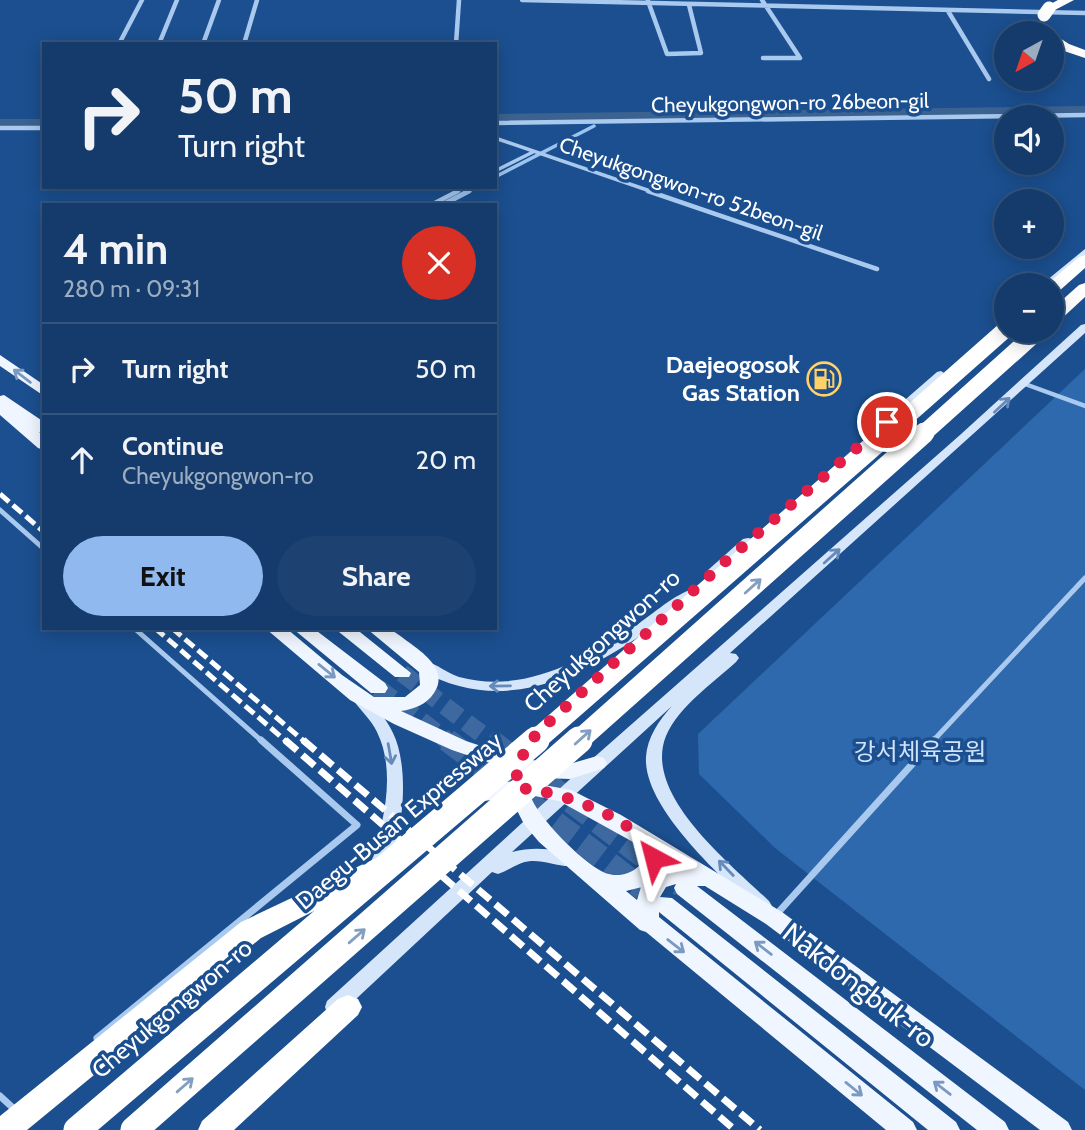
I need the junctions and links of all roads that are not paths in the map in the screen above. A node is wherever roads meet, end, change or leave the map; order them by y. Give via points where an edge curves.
1 (142, 0) edge
2 (177, 0) edge
3 (219, 0) edge
4 (257, 0) edge
5 (459, 0) edge
6 (522, 0) edge
7 (762, 0) edge
8 (1068, 0) edge
9 (649, 2) edge
10 (689, 5) junction
11 (766, 6) junction
12 (948, 11) junction
13 (1085, 13) edge
14 (1045, 21) edge
15 (121, 42) edge
16 (160, 42) edge
17 (204, 42) edge
18 (245, 42) edge
19 (456, 42) edge
20 (1064, 46) edge
21 (1085, 54) edge
22 (763, 58) dead end
23 (989, 79) dead end
24 (1085, 115) edge
25 (497, 122) edge
26 (0, 128) edge
27 (42, 128) edge
28 (497, 139) edge
29 (533, 152) junction
30 (497, 170) edge
31 (461, 189) edge
32 (435, 203) edge
33 (1085, 252) edge
34 (1085, 260) edge
35 (877, 269) dead end
36 (1060, 273) edge
37 (1064, 278) edge
38 (1085, 288) edge
39 (1064, 307) edge
40 (1085, 327) edge
41 (994, 330) edge
42 (994, 340) edge
43 (1025, 343) edge
44 (0, 359) edge
45 (1025, 383) junction
46 (42, 390) edge
47 (0, 398) edge
48 (1085, 406) edge
49 (0, 407) edge
50 (42, 427) edge
51 (42, 443) edge
52 (0, 510) edge
53 (42, 547) edge
54 (1085, 578) edge
55 (691, 594) junction
56 (790, 594) junction
57 (136, 630) edge
58 (277, 630) edge
59 (304, 630) edge
60 (346, 630) edge
61 (378, 630) edge
62 (425, 666) junction
63 (402, 673) tunnel mouth
64 (378, 688) tunnel mouth
65 (358, 695) junction
66 (537, 733) joint
67 (597, 764) junction
68 (513, 772) junction
69 (564, 795) junction
70 (440, 816) junction
71 (534, 824) junction
72 (637, 835) junction
73 (573, 860) junction
74 (379, 866) junction
75 (594, 878) junction
76 (710, 880) junction
77 (685, 888) tunnel mouth
78 (453, 900) junction
79 (664, 904) dead end
80 (774, 918) junction
81 (649, 924) junction
82 (348, 1007) joint
83 (88, 1045) dead end
84 (0, 1096) edge
85 (23, 1098) dead end
86 (8, 1117) edge
87 (67, 1130) edge
88 (77, 1130) edge
89 (134, 1130) edge
90 (197, 1130) edge
91 (213, 1130) edge
92 (904, 1130) edge
93 (947, 1130) edge
94 (996, 1130) edge
95 (1059, 1130) edge

1 - 15 street
2 - 16 street
3 - 17 street
4 - 18 street
5 - 19 street
6 - 9 street
7 - 11 street
8 - 14 highway via 1046,12
9 - 10 street
9 - 10 street via 667,54 701,53
10 - 11 street
11 - 12 street
11 - 22 street via 800,58
12 - 13 street
12 - 23 street
20 - 21 highway
24 - 25 street, Cheyukgongwon-ro 26beon-gil
26 - 27 street
28 - 29 lane, Cheyukgongwon-ro 52beon-gil
29 - 30 lane
29 - 35 lane, Cheyukgongwon-ro 52beon-gil
31 - 32 lane
33 - 36 main road
34 - 37 highway
38 - 39 highway
40 - 45 main road
41 - 55 main road, Cheyukgongwon-ro
42 - 88 highway, Daegu-Busan Expressway, bridge via 605,681
89 -> 43 highway, bridge
46 -> 44 main road
45 - 48 lane
56 -> 45 main road
47 - 50 main road
49 - 51 main road
52 - 53 lane
54 - 80 lane
55 -> 62 main road via 583,664 525,684 477,686
55 - 66 main road, Cheyukgongwon-ro
56 - 67 main road
80 -> 56 main road via 671,808 656,780 652,757 657,738 672,715 768,623
57 - 83 lane via 357,825
58 -> 65 main road
59 - 64 main road
60 - 63 main road
61 - 62 main road
62 - 65 main road via 430,685 421,699 389,705
65 - 68 main road
65 -> 74 main road via 387,737 395,782
66 - 68 main road
67 - 68 main road via 568,772
67 - 69 main road
68 - 69 main road
68 - 70 main road, Cheyukgongwon-ro
68 - 70 main road
68 - 71 main road via 522,805
69 - 71 main road
69 - 72 main road
70 - 74 main road, Cheyukgongwon-ro
71 - 73 main road
71 - 78 main road
72 - 75 main road via 651,849 650,867 625,883
72 - 76 main road
73 - 75 main road
73 - 78 main road via 549,854 510,858
74 - 86 highway via 251,930
74 - 87 main road, Cheyukgongwon-ro
75 - 81 main road
76 - 80 main road
76 - 81 main road via 684,876 656,883 646,896
94 -> 77 main road, Nakdongbuk-ro
78 - 82 main road
78 - 90 main road
79 - 93 main road
80 - 95 main road
81 -> 92 main road
82 - 91 highway
84 - 86 lane
85 - 86 lane

